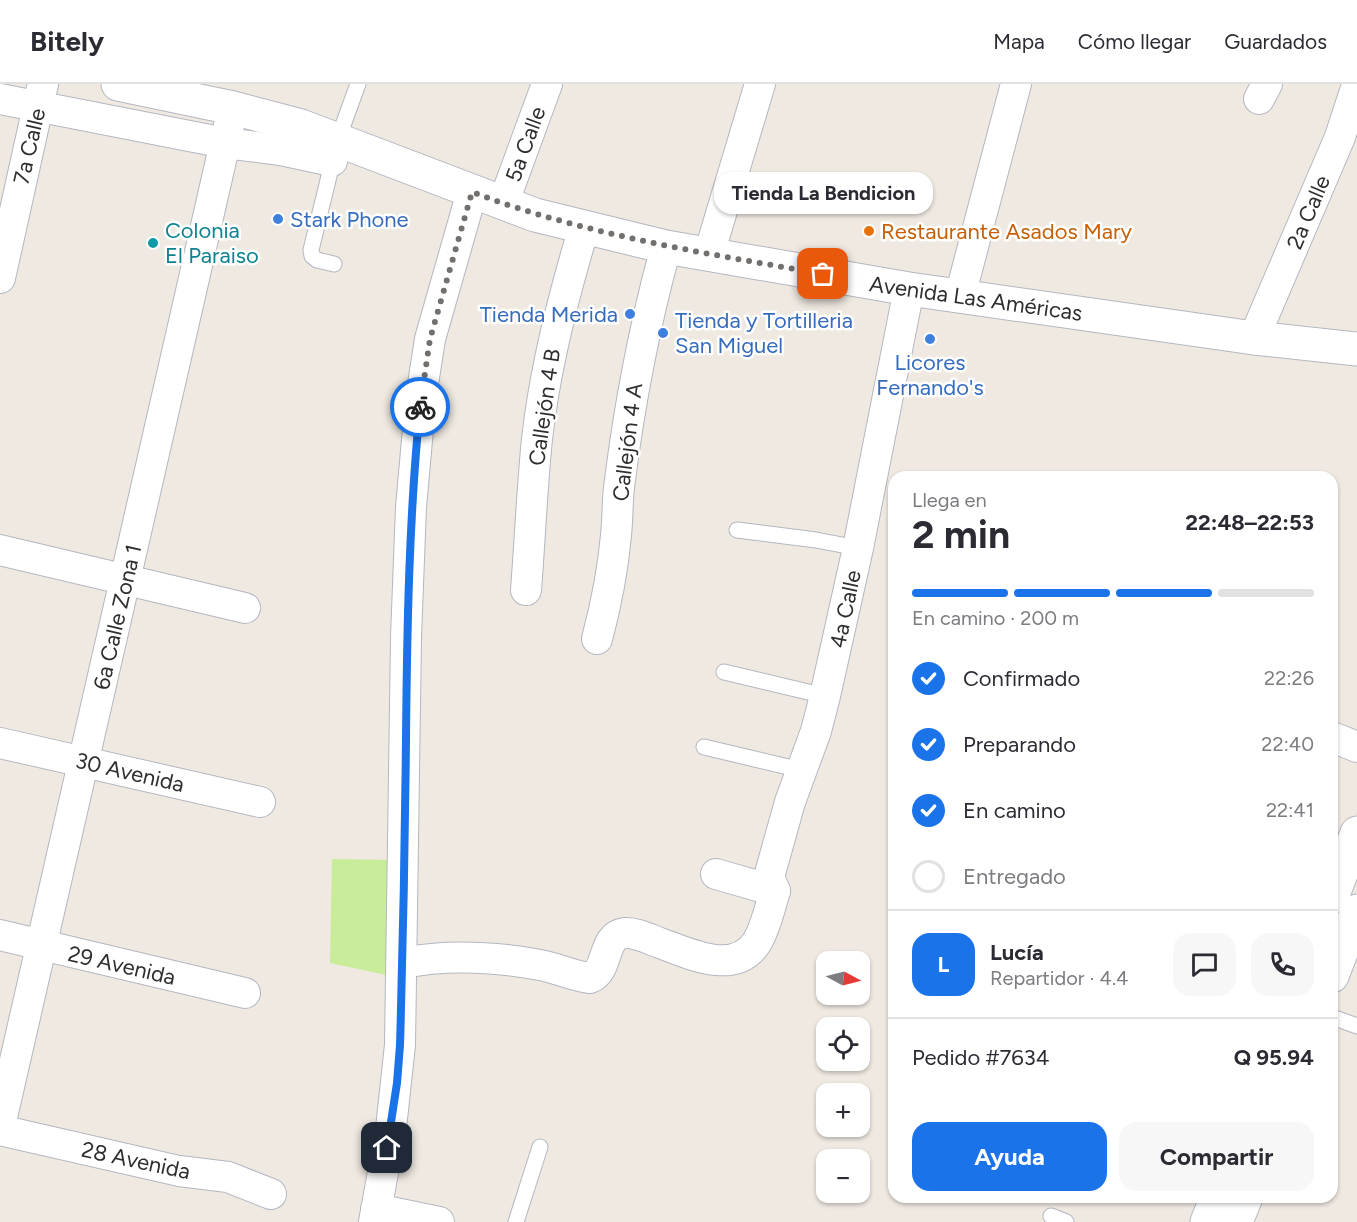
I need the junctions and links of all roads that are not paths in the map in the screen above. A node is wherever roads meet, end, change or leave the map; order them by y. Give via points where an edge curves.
1 (118, 84) edge
2 (358, 84) edge
3 (547, 84) edge
4 (760, 84) edge
5 (1016, 84) edge
6 (1357, 85) edge
7 (172, 89) edge
8 (40, 95) edge
9 (0, 99) edge
10 (233, 108) junction
11 (225, 143) junction
12 (335, 150) junction
13 (472, 192) junction
14 (503, 204) junction
15 (584, 228) junction
16 (666, 247) junction
17 (709, 254) junction
18 (334, 264) dead end
19 (0, 278) edge
20 (909, 289) junction
21 (960, 296) junction
22 (1254, 338) junction
23 (1357, 349) edge
24 (737, 530) dead end
25 (858, 548) junction
26 (0, 550) edge
27 (126, 579) junction
28 (526, 590) dead end
29 (245, 608) dead end
30 (597, 639) dead end
31 (724, 672) dead end
32 (825, 696) junction
33 (1338, 739) edge
34 (0, 743) edge
35 (704, 747) dead end
36 (1357, 747) edge
37 (83, 762) junction
38 (801, 770) junction
39 (260, 802) dead end
40 (1345, 848) edge
41 (716, 873) dead end
42 (1338, 874) edge
43 (775, 891) junction
44 (1357, 911) edge
45 (0, 935) edge
46 (41, 946) junction
47 (1338, 960) edge
48 (403, 963) junction
49 (245, 993) dead end
50 (1338, 1019) edge
51 (1357, 1026) edge
52 (0, 1128) edge
53 (540, 1147) dead end
54 (271, 1194) dead end
55 (1237, 1203) edge
56 (375, 1215) edge
57 (1219, 1216) edge
58 (439, 1222) edge
59 (516, 1222) edge

1 - 7 street, Avenida Las Américas
2 - 12 lane
3 - 14 street, 5a Calle
4 - 17 street
5 - 21 street
6 - 22 street, 2a Calle via 1340,137
7 - 10 street, Avenida Las Américas
8 - 9 street
8 - 11 street
8 - 19 street, 7a Calle
10 - 11 street, 6a Calle Zona 1
10 - 12 street, Avenida Las Américas via 264,115
11 - 12 street via 281,150
11 - 27 street, 6a Calle Zona 1
12 - 13 street, Avenida Las Américas
12 - 18 lane via 311,250 317,260
13 - 14 street, Avenida Las Américas
13 - 48 street via 430,339 411,507
14 - 15 street, Avenida Las Américas
15 - 16 street, Avenida Las Américas
15 - 28 street, Callejón 4 B via 568,279 537,437
16 - 17 street, Avenida Las Américas
16 - 30 street, Callejón 4 A via 635,378 610,582
17 - 20 street, Avenida Las Américas
20 - 21 street, Avenida Las Américas
20 - 25 street, 4a Calle
21 - 22 street, Avenida Las Américas
22 - 23 street, Avenida Las Américas
24 - 25 lane
25 - 32 street, 4a Calle
26 - 27 street
27 - 29 street
27 - 37 street, 6a Calle Zona 1
31 - 32 lane
32 - 38 street, 4a Calle
33 - 36 street
34 - 37 street, 30 Avenida
35 - 38 lane
37 - 39 street, 30 Avenida
37 - 46 street, 6a Calle Zona 1
38 - 43 street, 4a Calle via 769,877
40 - 42 street
41 - 43 street
43 - 48 street, 4a Calle via 756,944 748,952 723,960 703,959 633,934 619,935 610,944 598,973 590,978 518,961 426,958
44 - 47 street
45 - 46 street, 29 Avenida
46 - 49 street, 29 Avenida
46 - 52 street, 6a Calle Zona 1
48 - 56 street via 397,1083
50 - 51 lane
52 - 54 street, 28 Avenida via 179,1171 228,1177
53 - 59 lane
55 - 57 street
56 - 58 street

